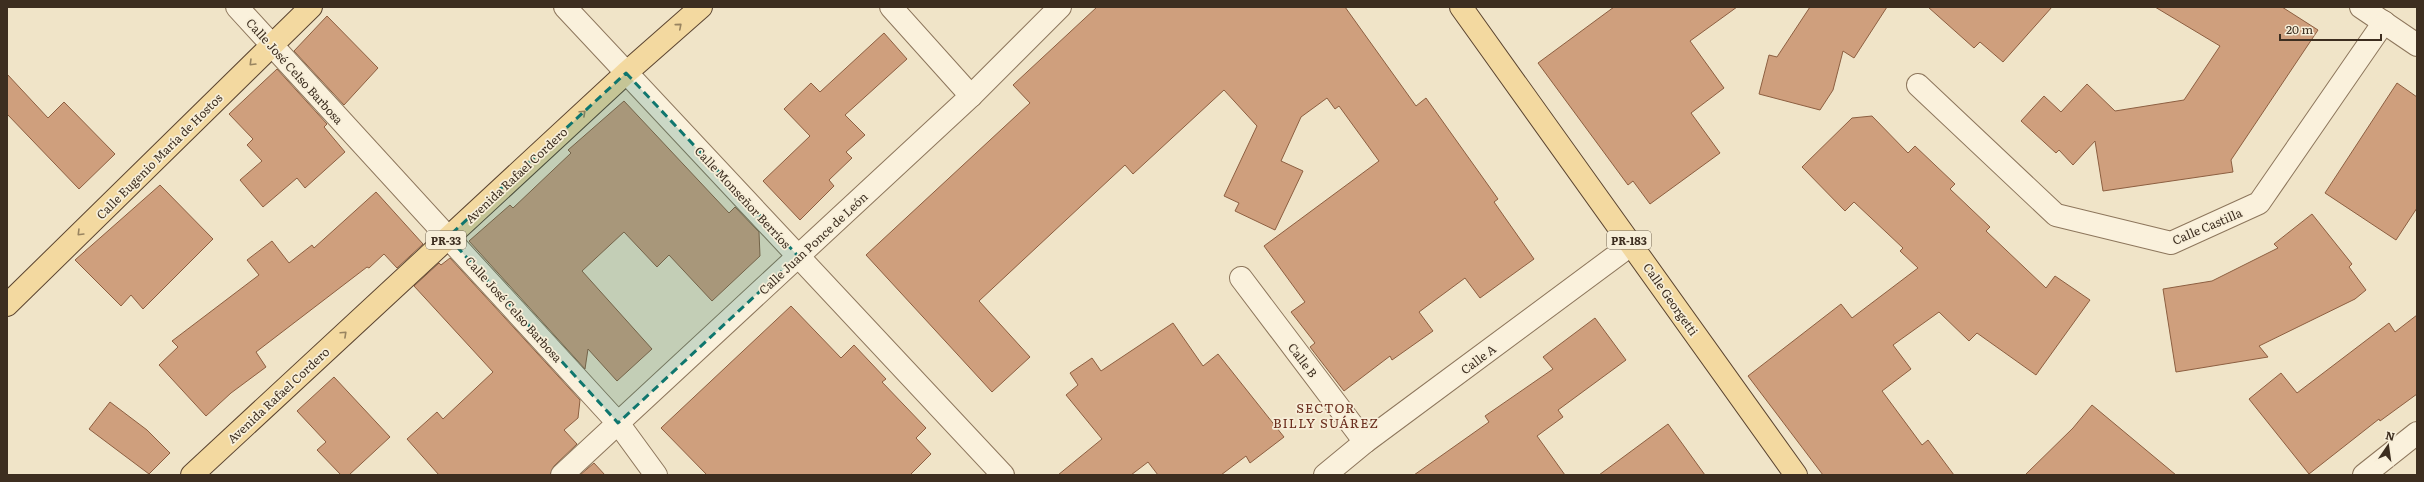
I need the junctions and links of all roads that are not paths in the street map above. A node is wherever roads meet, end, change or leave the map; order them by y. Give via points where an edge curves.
1 (237, 7) edge
2 (311, 7) edge
3 (565, 7) edge
4 (701, 7) edge
5 (890, 7) edge
6 (1060, 7) edge
7 (1461, 7) edge
8 (2362, 7) edge
9 (2384, 22) junction
10 (2417, 44) edge
11 (271, 45) junction
12 (626, 73) junction
13 (1918, 84) dead end
14 (971, 96) junction
15 (448, 238) junction
16 (1632, 244) junction
17 (798, 256) junction
18 (1241, 278) dead end
19 (7, 305) edge
20 (618, 423) junction
21 (2417, 434) edge
22 (1365, 442) junction
23 (192, 475) edge
24 (562, 475) edge
25 (656, 475) edge
26 (1003, 475) edge
27 (1325, 475) edge
28 (1796, 475) edge
29 (2364, 475) edge

1 - 11 street, Calle José Celso Barbosa
2 - 11 main road, Calle Eugenio María de Hostos
3 - 12 street, Calle Monseñor Berríos
12 -> 4 main road, Avenida Rafael Cordero / PR-33
5 - 14 street
6 - 14 street, Calle Juan Ponce de León
7 - 16 main road, Calle Georgetti / PR-183
8 - 9 street
9 - 10 street
9 - 13 street, Calle Castilla via 2259,203 2171,243 2056,216
11 - 15 street, Calle José Celso Barbosa
11 -> 19 main road, Calle Eugenio María de Hostos
15 -> 12 main road, Avenida Rafael Cordero / PR-33
12 - 17 street, Calle Monseñor Berríos
14 - 17 street, Calle Juan Ponce de León
15 - 20 street, Calle José Celso Barbosa
23 -> 15 main road, Avenida Rafael Cordero / PR-33
16 - 22 street, Calle A
16 - 28 main road, Calle Georgetti / PR-183
17 - 20 street, Calle Juan Ponce de León
17 - 26 street, Calle Monseñor Berríos
18 - 22 street, Calle B
20 - 24 street, Calle Juan Ponce de León
20 - 25 street, Calle José Celso Barbosa
21 - 29 street
22 - 27 street, Calle A

